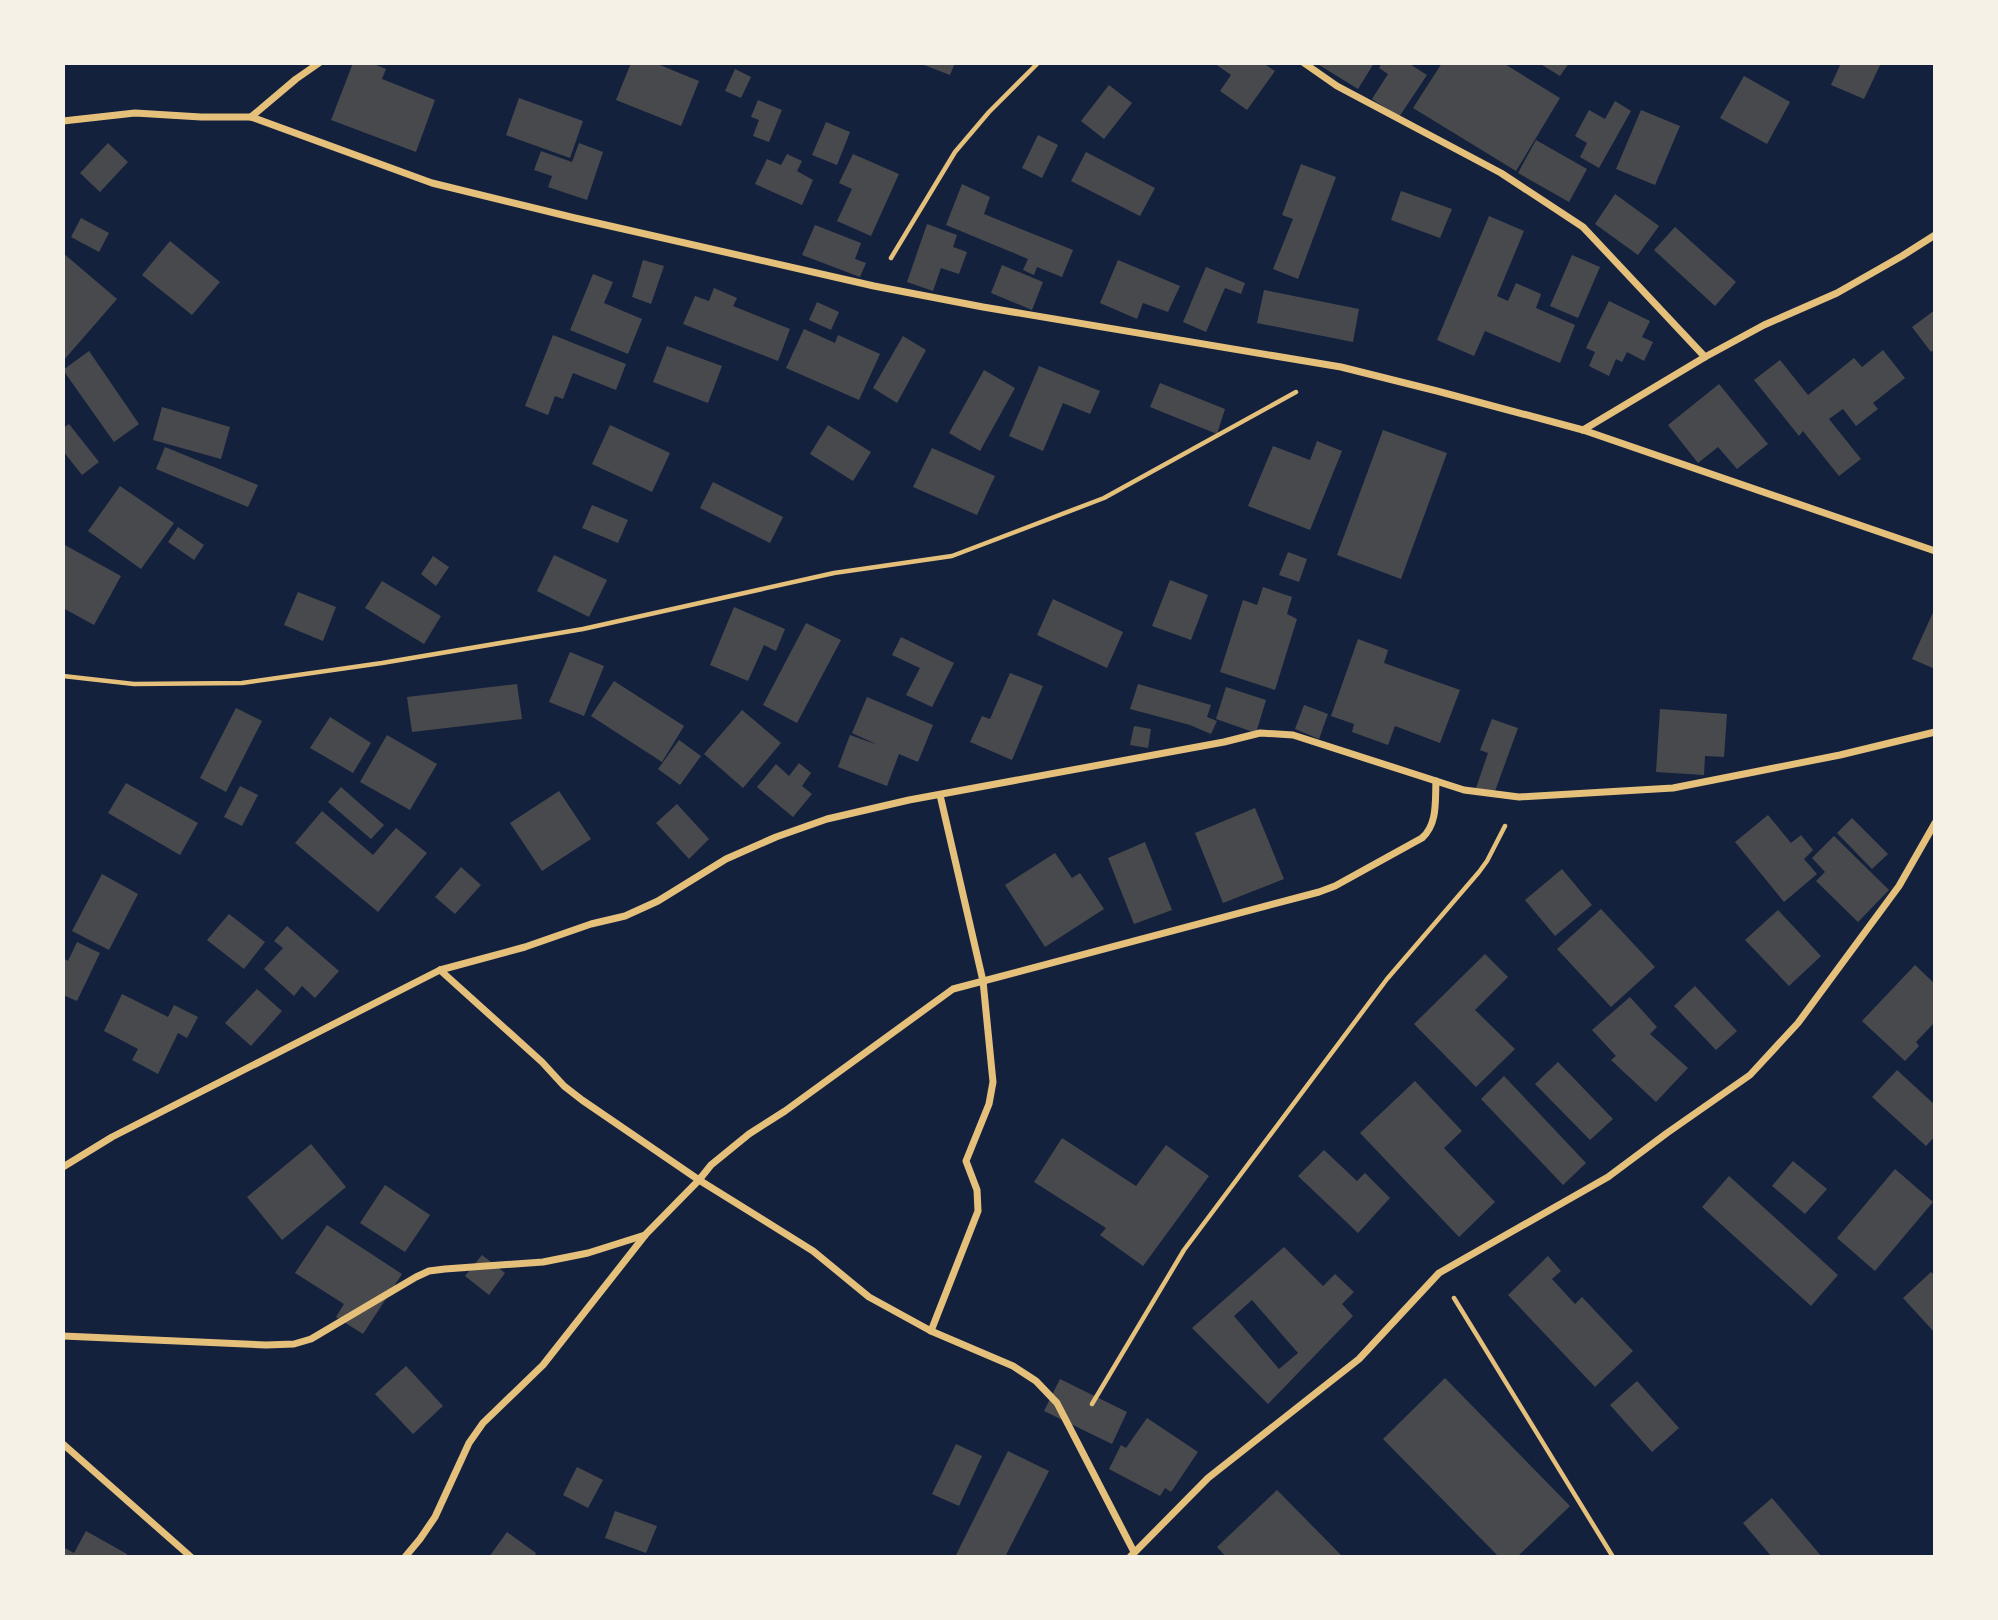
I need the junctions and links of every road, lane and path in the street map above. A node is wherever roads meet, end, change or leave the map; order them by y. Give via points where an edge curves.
1 (319, 63) edge
2 (1038, 63) edge
3 (1304, 63) edge
4 (251, 117) junction
5 (65, 123) edge
6 (1935, 235) edge
7 (874, 286) junction
8 (1705, 357) junction
9 (1341, 367) junction
10 (1583, 430) junction
11 (1935, 551) edge
12 (63, 676) edge
13 (1935, 732) edge
14 (1436, 781) junction
15 (940, 795) junction
16 (1519, 797) junction
17 (1935, 823) edge
18 (440, 970) junction
19 (983, 981) junction
20 (63, 1167) edge
21 (698, 1180) junction
22 (646, 1234) junction
23 (1439, 1273) junction
24 (931, 1331) junction
25 (63, 1336) edge
26 (1074, 1434) junction
27 (63, 1444) edge
28 (1132, 1555) edge
29 (191, 1557) edge
30 (405, 1557) edge
31 (1613, 1557) edge

1 - 4 street
2 - 7 path via 955,152
3 - 8 street via 1338,86 1501,173 1583,227
4 - 5 street via 135,113
4 - 7 street via 432,183
6 - 8 street via 1837,293
7 - 9 street
8 - 10 street
9 - 10 street
9 - 12 path via 1104,498 951,556 834,573 583,629 242,683 134,684
10 - 11 street
13 - 16 street via 1674,788
14 - 15 street via 1293,734 1260,733
14 - 16 street via 1464,790
14 - 19 street via 1429,832 1335,886
15 - 18 street via 827,819 726,859 625,916
15 - 19 street
16 - 26 path via 1479,872 1387,979 1184,1250
17 - 23 street via 1899,886 1845,960 1798,1023 1750,1075 1608,1177
18 - 20 street via 112,1137
18 - 21 street via 564,1086
19 - 21 street via 939,998 749,1134
19 - 24 street via 993,1082 966,1161 977,1190 978,1211
21 - 22 street
21 - 24 street via 813,1251 869,1297
22 - 25 street via 588,1254 543,1262 429,1271 311,1339 294,1343
22 - 30 street via 543,1365 476,1432 435,1517
23 - 28 street via 1359,1359 1208,1478
23 - 31 path
24 - 26 street via 1013,1366 1036,1381 1058,1403
26 - 28 street
27 - 29 street

